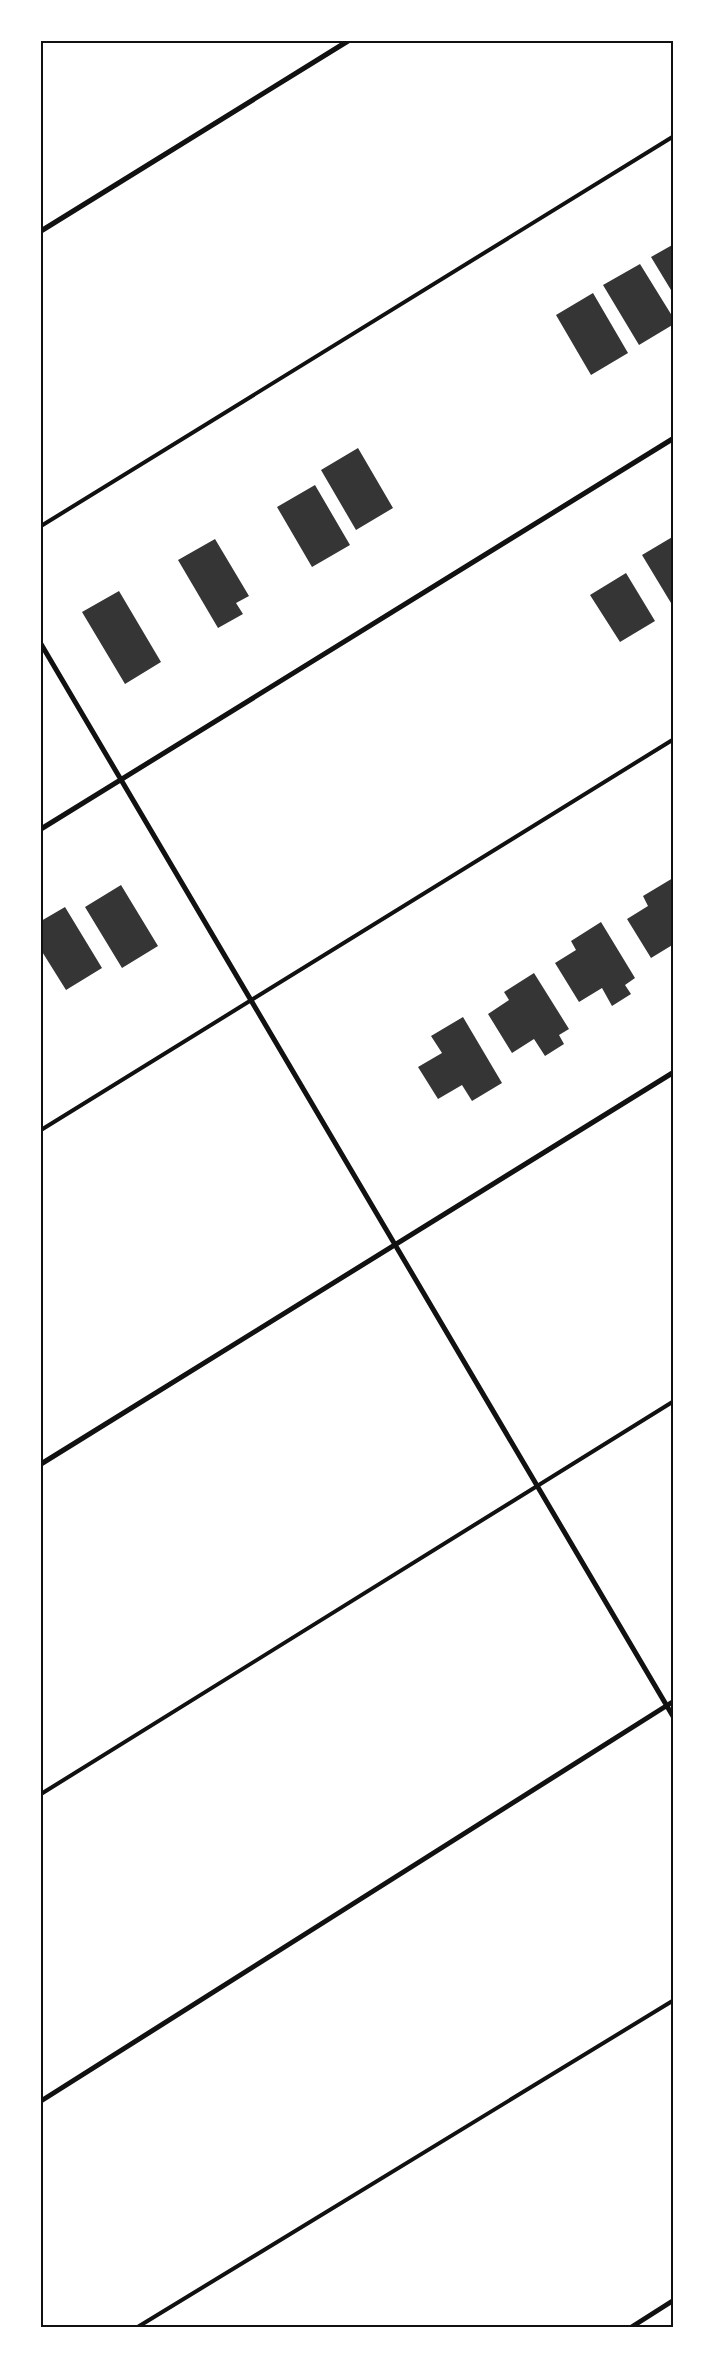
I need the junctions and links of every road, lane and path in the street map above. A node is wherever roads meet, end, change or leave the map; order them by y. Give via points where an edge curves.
1 (348, 41) edge
2 (674, 136) edge
3 (41, 231) edge
4 (674, 438) edge
5 (41, 526) edge
6 (41, 644) edge
7 (674, 739) edge
8 (121, 779) junction
9 (41, 829) edge
10 (252, 1001) junction
11 (674, 1072) edge
12 (41, 1130) edge
13 (394, 1244) junction
14 (674, 1400) edge
15 (41, 1464) edge
16 (537, 1486) junction
17 (674, 1701) edge
18 (666, 1706) junction
19 (674, 1718) edge
20 (41, 1794) edge
21 (674, 2000) edge
22 (41, 2101) edge
23 (674, 2300) edge
24 (136, 2328) edge
25 (630, 2328) edge

1 - 3 street
2 - 5 lane
4 - 8 street
6 - 8 street
7 - 10 lane
8 - 9 street
8 - 10 street
10 - 12 lane
10 - 13 street
11 - 13 street
13 - 15 street
13 - 16 street
14 - 16 lane
16 - 18 street
16 - 20 lane
17 - 18 street
18 - 19 street
18 - 22 street
21 - 24 lane
23 - 25 street

